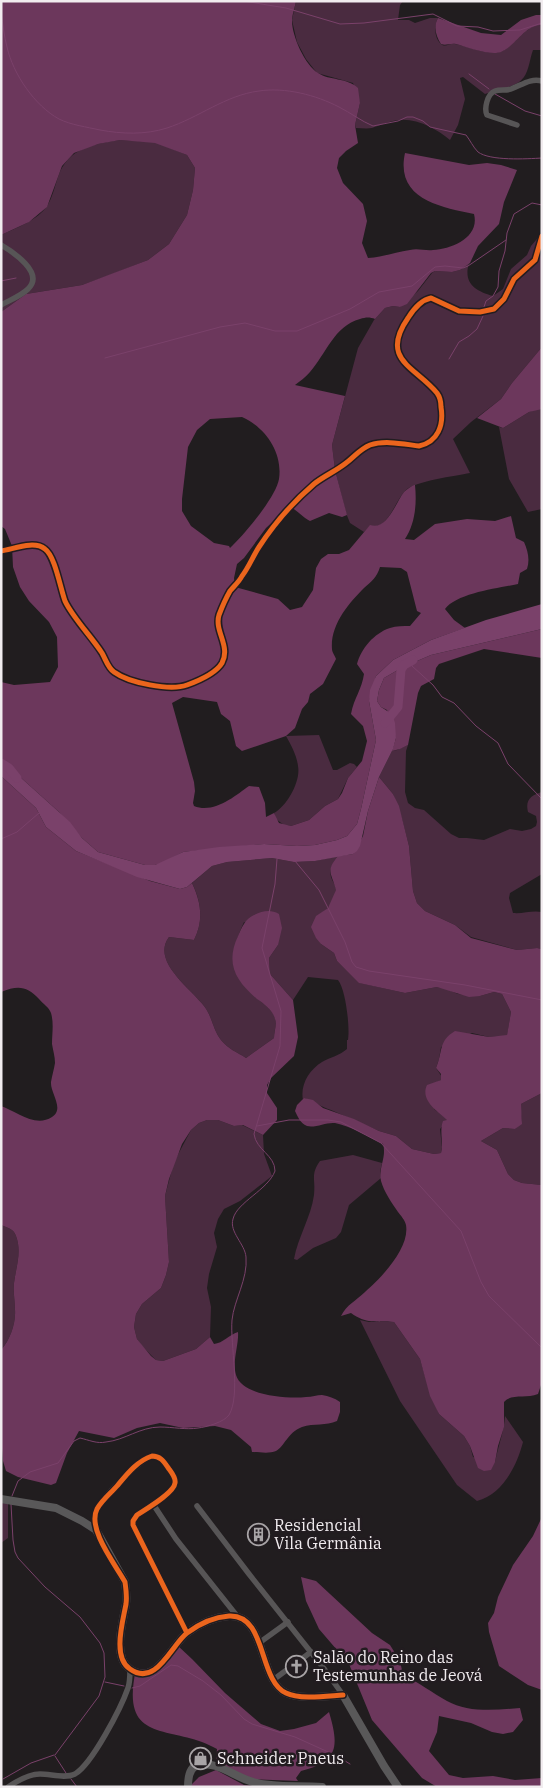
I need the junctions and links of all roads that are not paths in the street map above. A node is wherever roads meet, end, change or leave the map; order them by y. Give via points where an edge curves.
1 (542, 80) edge
2 (517, 125) dead end
3 (542, 236) edge
4 (1, 244) edge
5 (1, 305) edge
6 (1, 551) edge
7 (1, 1498) edge
8 (154, 1504) junction
9 (198, 1506) dead end
10 (96, 1530) junction
11 (237, 1616) junction
12 (288, 1622) junction
13 (186, 1633) junction
14 (259, 1643) junction
15 (311, 1652) junction
16 (130, 1669) junction
17 (273, 1680) junction
18 (343, 1695) junction
19 (8, 1787) edge
20 (188, 1787) edge
21 (322, 1787) edge
22 (398, 1787) edge

1 - 2 street via 532,79 511,89 496,90 490,95 485,110 488,115
3 - 6 street via 535,260 514,279 504,299 494,309 480,312 460,310 428,298 412,311 403,324 398,350 406,366 437,393 442,414 440,430 424,445 381,443 366,447 314,484 290,508 260,545 229,592 218,619 224,658 214,671 177,687 134,681 114,672 71,612 49,552 36,545
4 - 5 street via 34,276 29,288
7 - 10 street via 56,1508
8 - 10 street via 171,1491 176,1481 163,1461 152,1456 134,1468 100,1505 95,1516
8 - 11 street via 176,1539
8 - 13 street via 137,1515 133,1525
9 - 12 street
10 - 16 street via 124,1582 126,1604 120,1645
11 - 13 street via 220,1617
11 - 14 street via 250,1625
12 - 14 street
12 - 15 street
13 - 16 street via 158,1667 144,1674
14 - 17 street
15 - 17 street
15 - 18 street
16 - 19 street via 128,1688 111,1724 90,1758 75,1774 38,1774
17 - 18 street via 290,1695
18 - 22 street
20 - 21 street via 192,1767 199,1764 265,1785

